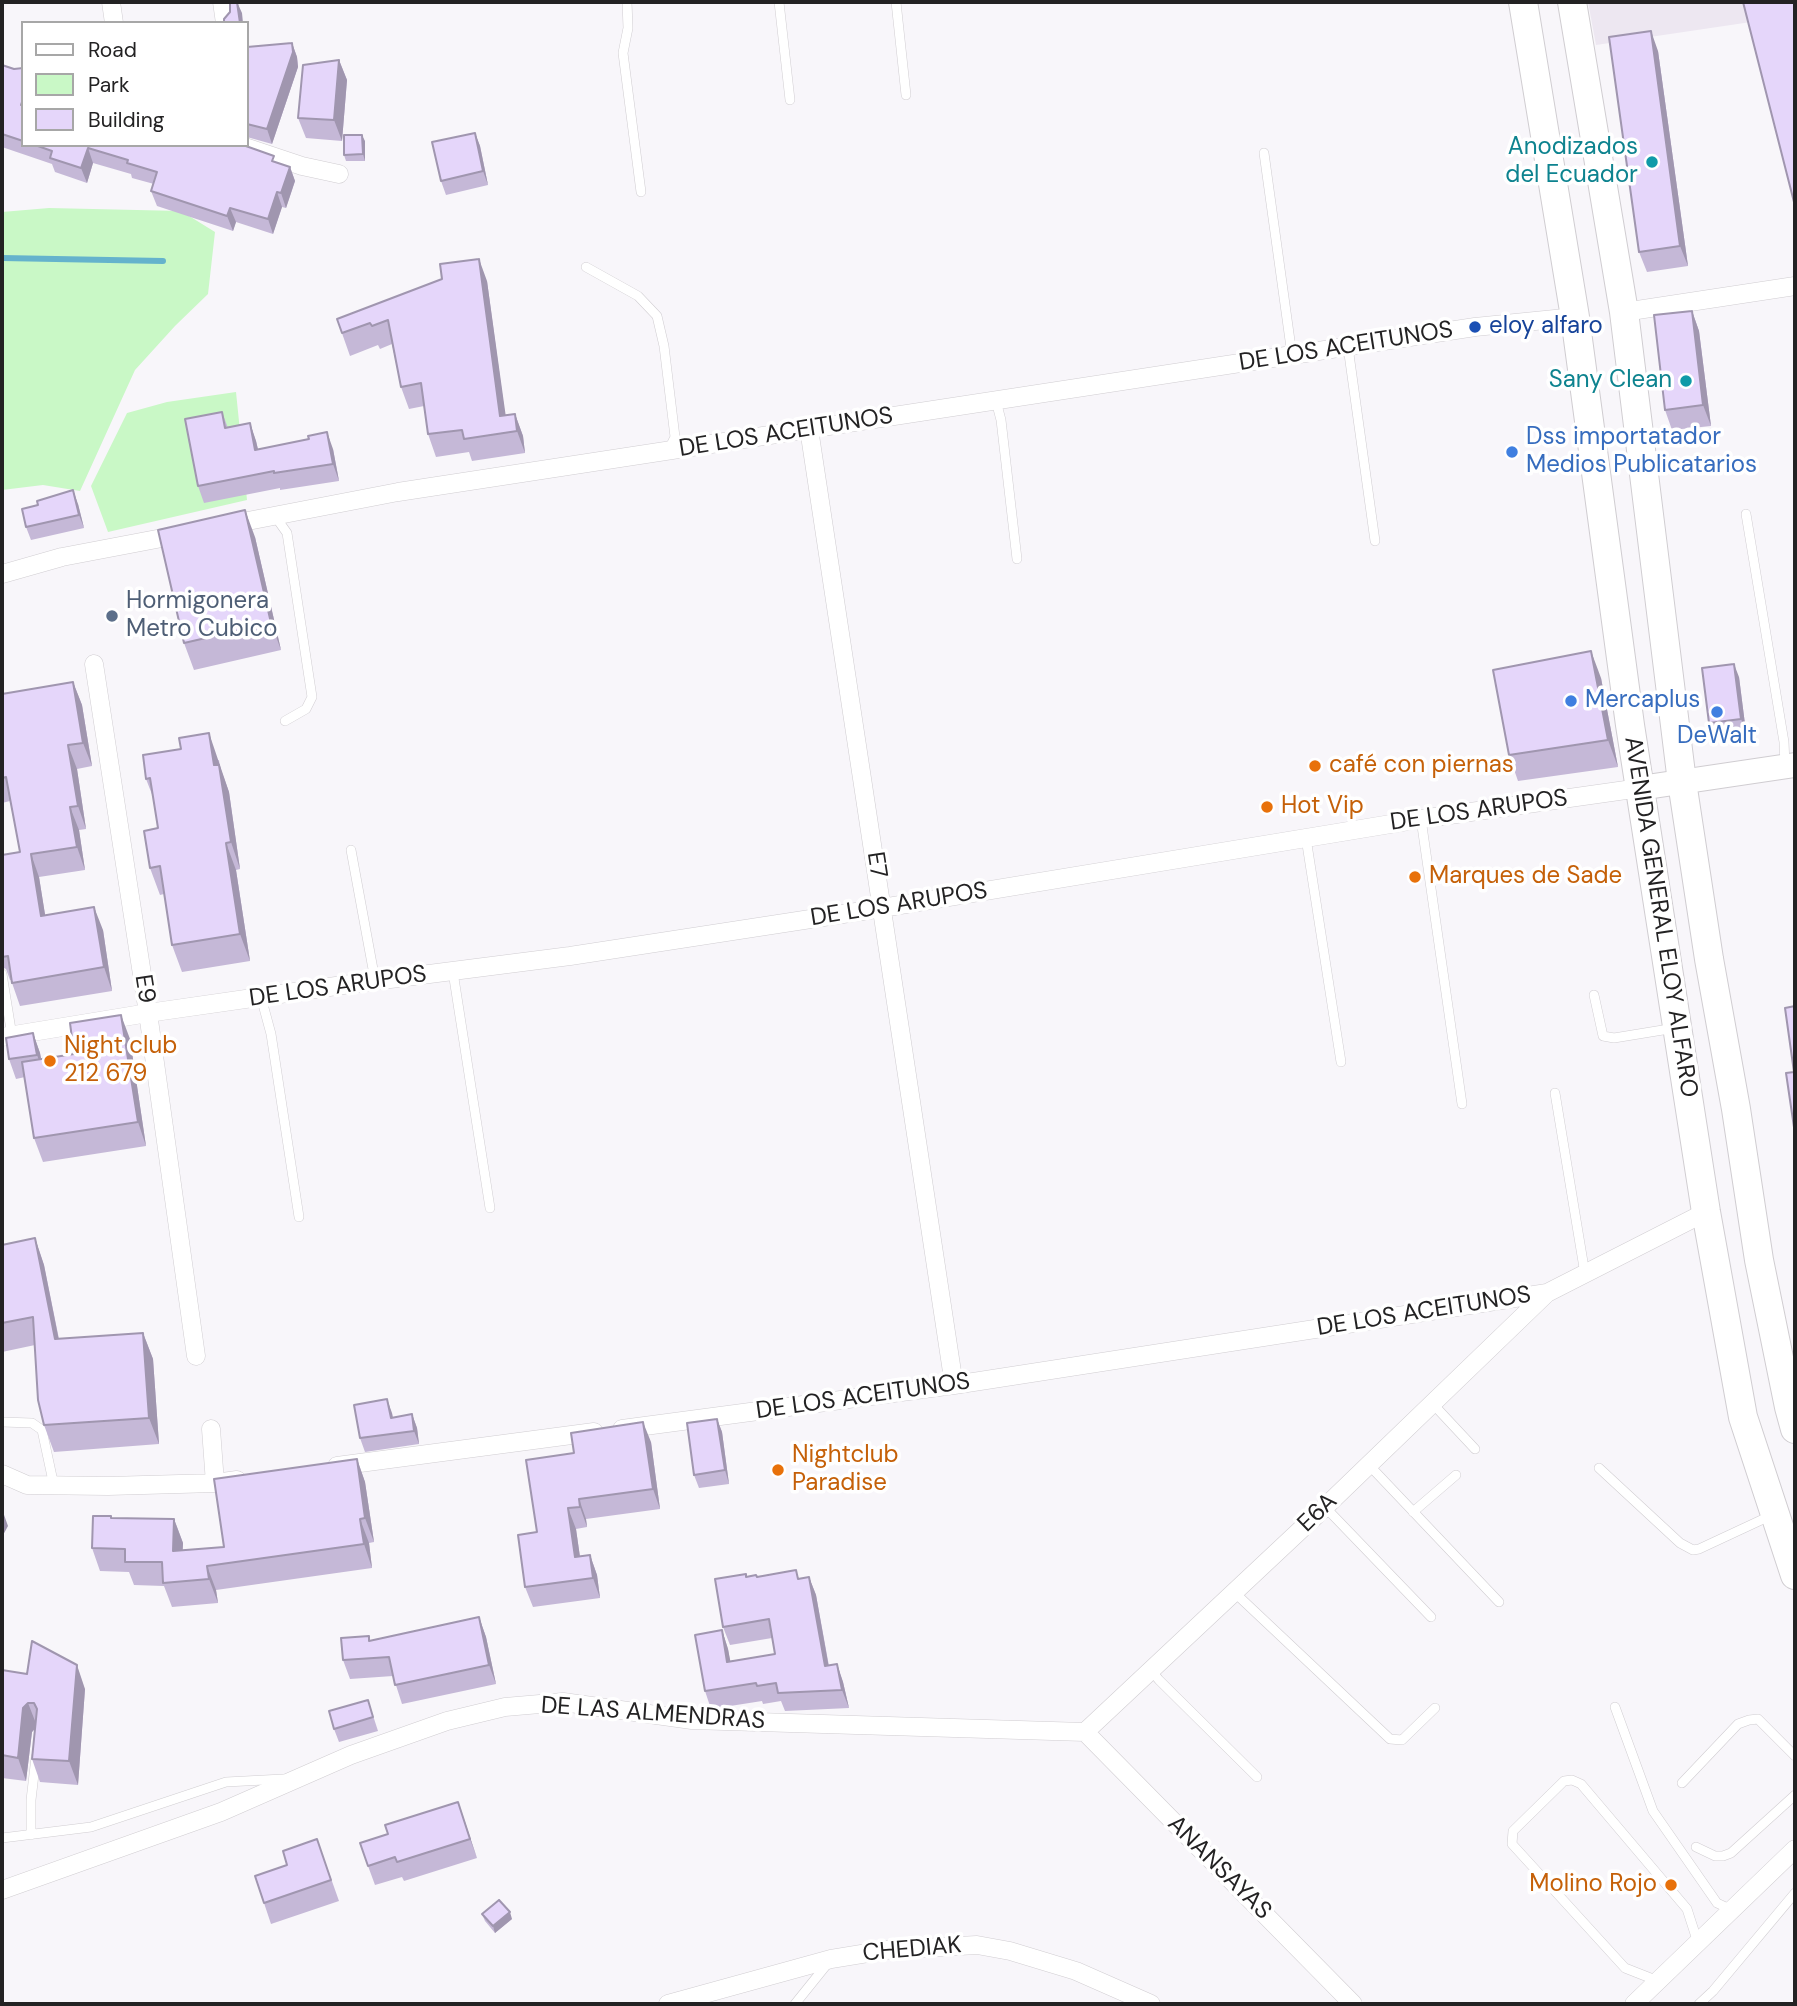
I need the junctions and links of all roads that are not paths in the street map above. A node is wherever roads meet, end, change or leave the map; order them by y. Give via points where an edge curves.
1 (111, 2) edge
2 (222, 2) edge
3 (627, 2) edge
4 (779, 2) edge
5 (896, 2) edge
6 (1524, 2) edge
7 (1572, 2) edge
8 (114, 21) edge
9 (225, 21) edge
10 (906, 95) dead end
11 (790, 100) dead end
12 (245, 147) edge
13 (1264, 153) dead end
14 (339, 174) dead end
15 (641, 192) dead end
16 (586, 267) dead end
17 (1795, 286) edge
18 (1624, 312) junction
19 (1575, 317) junction
20 (1348, 347) junction
21 (1292, 355) junction
22 (996, 401) junction
23 (809, 429) junction
24 (668, 451) junction
25 (1746, 514) dead end
26 (275, 516) junction
27 (1375, 541) dead end
28 (1017, 559) dead end
29 (2, 574) edge
30 (94, 664) dead end
31 (285, 721) dead end
32 (1790, 766) edge
33 (1682, 782) junction
34 (1640, 788) junction
35 (1421, 818) junction
36 (1306, 838) junction
37 (351, 850) dead end
38 (882, 908) junction
39 (453, 972) junction
40 (2, 974) edge
41 (375, 980) junction
42 (1594, 995) dead end
43 (261, 997) junction
44 (148, 1013) junction
45 (1677, 1028) junction
46 (7, 1036) edge
47 (1341, 1062) dead end
48 (1555, 1093) dead end
49 (1462, 1104) dead end
50 (491, 1208) dead end
51 (1706, 1212) junction
52 (299, 1217) dead end
53 (1584, 1274) junction
54 (1548, 1293) junction
55 (196, 1356) dead end
56 (954, 1385) junction
57 (1432, 1403) junction
58 (2, 1422) edge
59 (211, 1429) dead end
60 (1795, 1429) edge
61 (1475, 1449) dead end
62 (1368, 1464) junction
63 (325, 1468) edge
64 (1599, 1468) dead end
65 (2, 1474) edge
66 (1457, 1475) dead end
67 (256, 1477) edge
68 (215, 1483) junction
69 (54, 1486) junction
70 (1325, 1507) junction
71 (1413, 1512) junction
72 (1774, 1514) junction
73 (1795, 1575) edge
74 (1234, 1592) junction
75 (1499, 1602) dead end
76 (1432, 1617) dead end
77 (1150, 1669) junction
78 (1615, 1707) dead end
79 (1435, 1708) dead end
80 (1086, 1732) junction
81 (37, 1746) edge
82 (1795, 1756) edge
83 (1256, 1777) dead end
84 (295, 1779) junction
85 (1682, 1783) dead end
86 (1795, 1795) edge
87 (31, 1835) junction
88 (2, 1838) edge
89 (1696, 1847) dead end
90 (1795, 1849) edge
91 (2, 1890) edge
92 (1795, 1893) edge
93 (1732, 1910) junction
94 (1698, 1942) junction
95 (831, 1959) junction
96 (1658, 1981) junction
97 (668, 2004) edge
98 (795, 2004) edge
99 (1151, 2004) edge
100 (1353, 2004) edge
101 (1634, 2004) edge
102 (1699, 2004) edge

1 - 8 street
2 - 9 street
3 - 15 lane via 628,28 622,53
4 - 11 lane
5 - 10 lane
6 - 19 main road, AVENIDA GENERAL ELOY ALFARO
7 - 18 main road, AVENIDA GENERAL ELOY ALFARO
12 - 14 street
13 - 21 lane
16 - 24 lane via 638,296 657,316 675,437
17 - 18 street
18 - 33 main road, AVENIDA GENERAL ELOY ALFARO
19 - 20 street, DE LOS ACEITUNOS
19 - 34 main road, AVENIDA GENERAL ELOY ALFARO
20 - 21 street, DE LOS ACEITUNOS
20 - 27 lane
21 - 22 street, DE LOS ACEITUNOS
22 - 23 street, DE LOS ACEITUNOS
22 - 28 lane
23 - 24 street, DE LOS ACEITUNOS
23 - 38 street, E7
24 - 26 street, DE LOS ACEITUNOS via 398,492
25 - 32 lane
26 - 29 street, DE LOS ACEITUNOS via 62,557
26 - 31 lane via 287,533 312,697 306,709
30 - 44 street, E9
32 - 33 street, DE LOS ARUPOS
33 - 34 street, DE LOS ARUPOS
33 - 60 main road, AVENIDA GENERAL ELOY ALFARO via 1759,1260
34 - 35 street, DE LOS ARUPOS
34 - 45 main road, AVENIDA GENERAL ELOY ALFARO
35 - 36 street, DE LOS ARUPOS
35 - 49 lane
36 - 38 street, DE LOS ARUPOS
36 - 47 lane
37 - 41 lane
38 - 39 street, DE LOS ARUPOS
38 - 56 street, E7
39 - 41 street, DE LOS ARUPOS
39 - 50 lane
40 - 46 lane
41 - 43 street, DE LOS ARUPOS
42 - 45 lane via 1603,1036
43 - 44 street, DE LOS ARUPOS
43 - 52 lane via 273,1045
44 - 46 street, DE LOS ARUPOS
44 - 55 street, E9
45 - 51 main road, AVENIDA GENERAL ELOY ALFARO
48 - 53 lane
51 - 53 street, DE LOS ACEITUNOS
51 - 72 main road, AVENIDA GENERAL ELOY ALFARO via 1743,1417
53 - 54 street, DE LOS ACEITUNOS
54 - 56 street, DE LOS ACEITUNOS
54 - 57 street, E6A
56 - 63 street, DE LOS ACEITUNOS
57 - 61 lane
57 - 62 street, E6A
58 - 69 lane via 32,1423 42,1430
59 - 68 street
62 - 70 street, E6A
62 - 71 lane
64 - 72 lane via 1693,1549
65 - 69 street via 27,1485
66 - 71 lane
67 - 68 street
68 - 69 street
70 - 74 street, E6A
70 - 76 lane
71 - 75 lane
72 - 73 main road, AVENIDA GENERAL ELOY ALFARO
74 - 77 street, E6A
74 - 79 lane via 1390,1739 1402,1740
77 - 80 street, E6A
77 - 83 lane
78 - 93 lane via 1653,1811 1717,1903
80 - 84 street, DE LAS ALMENDRAS via 692,1720 563,1702 505,1707 447,1721
80 - 100 street, ANANSAYAS
81 - 87 lane
82 - 85 lane via 1758,1719 1749,1720 1738,1724
84 - 87 lane via 226,1782 91,1827
84 - 91 street, DE LAS ALMENDRAS via 221,1812
86 - 89 lane via 1731,1853 1715,1856
87 - 88 lane
90 - 93 street
92 - 102 lane
93 - 94 street
94 - 96 street
94 - 96 lane via 1687,1909 1581,1784 1564,1782 1513,1831 1512,1844 1625,1968
95 - 97 street, CHEDIAK
95 - 98 lane
95 - 99 street, CHEDIAK via 886,1950 977,1945 1076,1971
96 - 101 street

